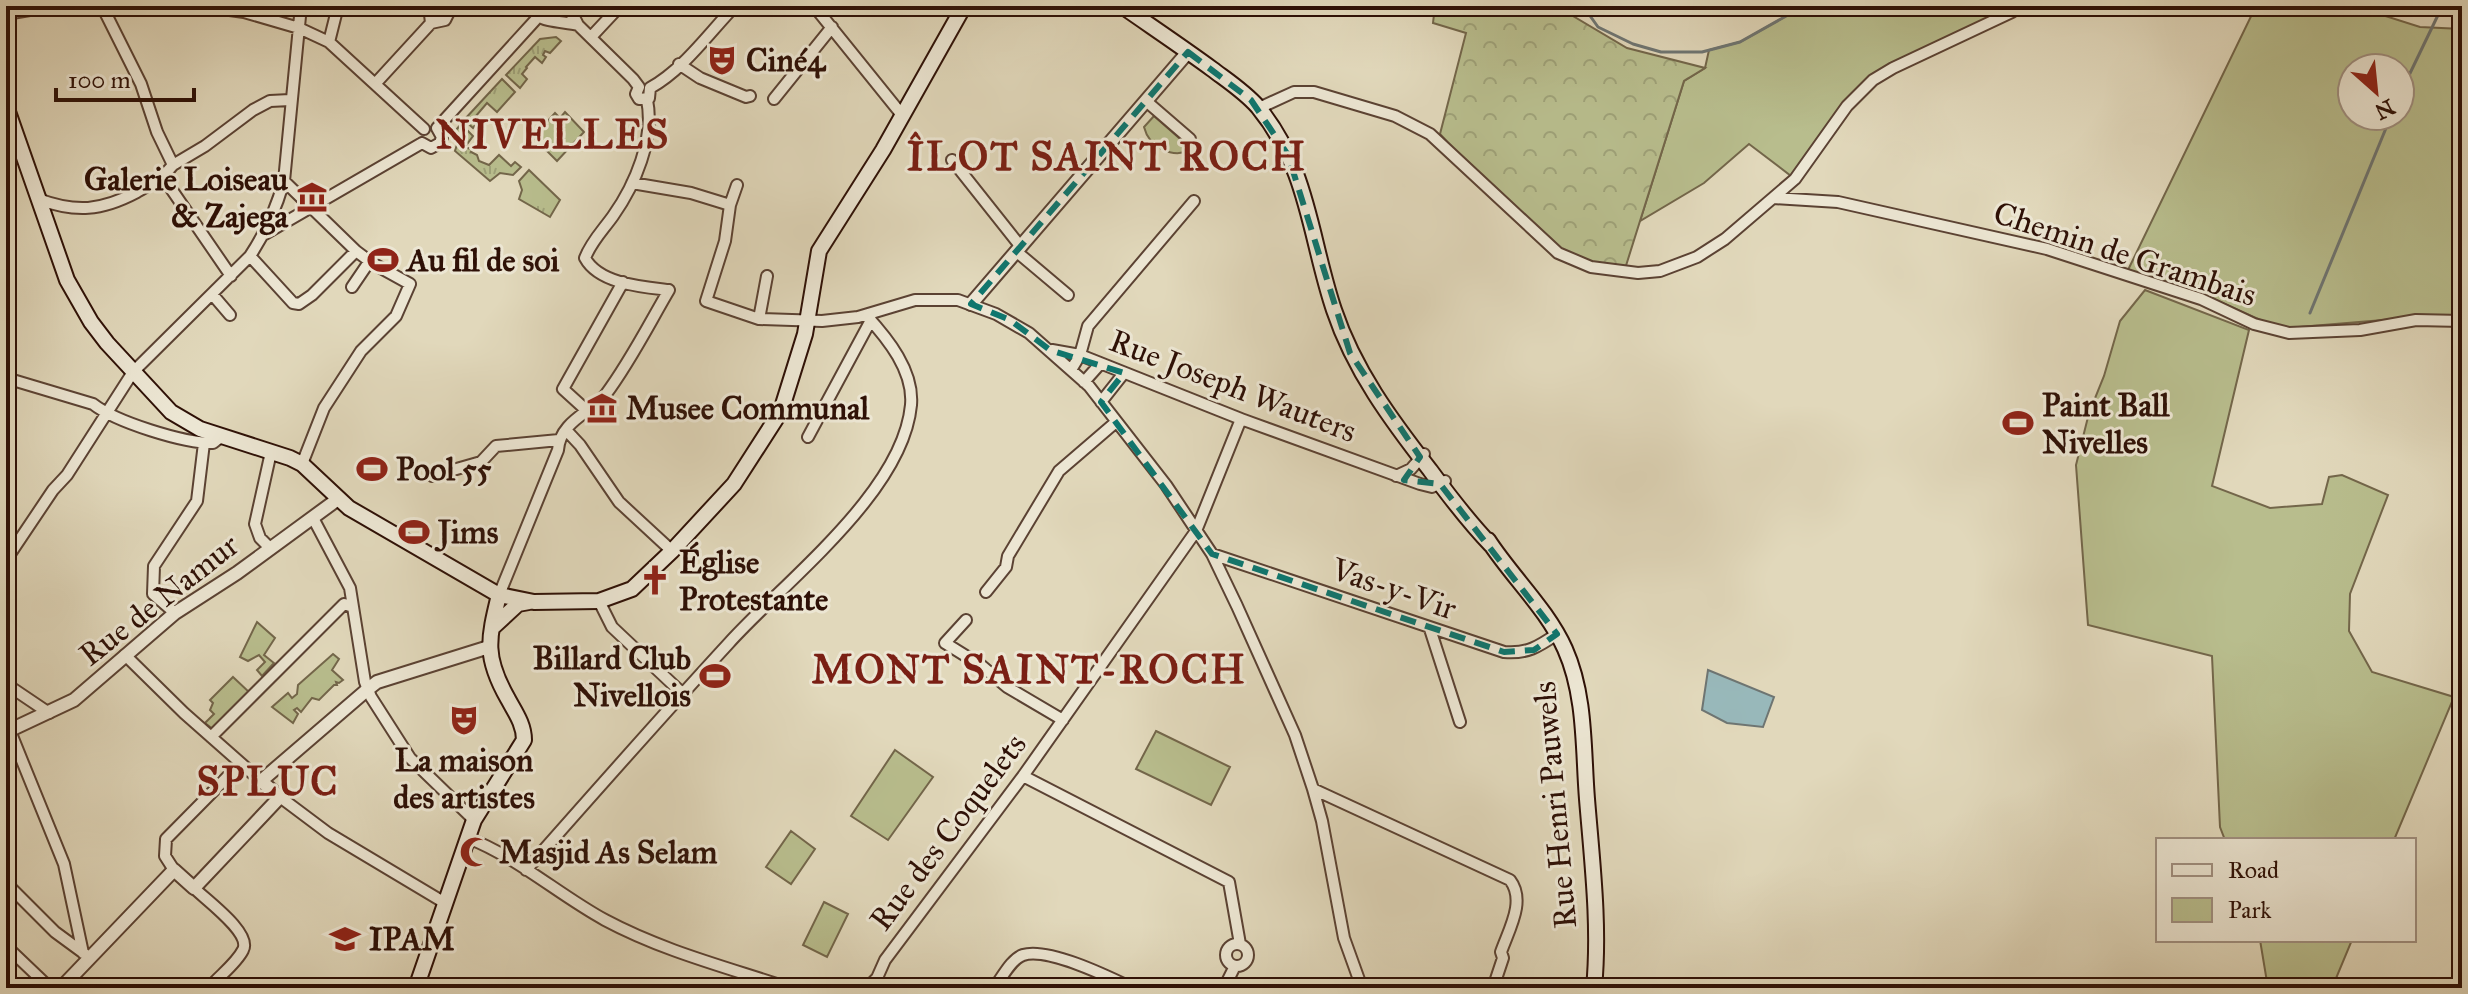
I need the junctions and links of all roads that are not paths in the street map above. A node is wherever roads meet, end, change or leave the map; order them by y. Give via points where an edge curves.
1 (53, 6) edge
2 (102, 6) edge
3 (201, 6) edge
4 (301, 6) edge
5 (338, 6) edge
6 (429, 6) edge
7 (452, 6) edge
8 (554, 6) edge
9 (620, 6) edge
10 (735, 6) edge
11 (814, 6) edge
12 (964, 6) edge
13 (1122, 6) edge
14 (244, 9) edge
15 (2010, 9) edge
16 (540, 11) edge
17 (6, 14) edge
18 (552, 19) junction
19 (431, 23) junction
20 (578, 25) junction
21 (832, 27) junction
22 (299, 28) junction
23 (591, 37) junction
24 (329, 42) junction
25 (1188, 52) junction
26 (679, 64) junction
27 (375, 84) junction
28 (645, 92) junction
29 (750, 96) dead end
30 (774, 99) dead end
31 (290, 100) junction
32 (1146, 101) junction
33 (1255, 104) junction
34 (6, 106) edge
35 (902, 115) junction
36 (437, 128) junction
37 (424, 129) junction
38 (1190, 139) dead end
39 (422, 143) junction
40 (952, 160) dead end
41 (173, 165) junction
42 (163, 177) junction
43 (284, 181) junction
44 (632, 183) junction
45 (737, 185) dead end
46 (1773, 198) junction
47 (38, 199) junction
48 (1194, 201) dead end
49 (730, 205) junction
50 (312, 207) junction
51 (264, 235) junction
52 (1019, 249) junction
53 (356, 251) junction
54 (250, 256) junction
55 (369, 262) junction
56 (231, 276) junction
57 (767, 276) dead end
58 (623, 282) junction
59 (352, 287) dead end
60 (212, 294) junction
61 (1068, 295) dead end
62 (971, 304) junction
63 (230, 315) dead end
64 (868, 318) junction
65 (759, 319) junction
66 (806, 320) junction
67 (2462, 321) edge
68 (1047, 347) junction
69 (1080, 355) junction
70 (1100, 364) junction
71 (1071, 370) junction
72 (133, 372) junction
73 (1124, 373) junction
74 (6, 378) edge
75 (1084, 382) junction
76 (1101, 402) junction
77 (585, 409) junction
78 (105, 413) junction
79 (1241, 419) junction
80 (1116, 422) junction
81 (562, 435) junction
82 (222, 436) junction
83 (808, 437) dead end
84 (204, 443) junction
85 (271, 452) junction
86 (1422, 456) junction
87 (302, 464) junction
88 (432, 476) dead end
89 (1396, 476) junction
90 (1442, 482) junction
91 (338, 499) junction
92 (313, 518) junction
93 (1196, 531) junction
94 (269, 547) junction
95 (672, 551) junction
96 (1212, 554) junction
97 (6, 560) edge
98 (986, 592) dead end
99 (499, 595) junction
100 (599, 601) junction
101 (534, 602) junction
102 (353, 607) junction
103 (175, 613) junction
104 (966, 620) dead end
105 (491, 628) junction
106 (1430, 629) junction
107 (1557, 634) junction
108 (489, 647) junction
109 (125, 655) junction
110 (6, 684) edge
111 (368, 689) junction
112 (683, 694) junction
113 (49, 713) junction
114 (1063, 720) junction
115 (1460, 722) dead end
116 (8, 732) edge
117 (211, 737) junction
118 (240, 764) junction
119 (1023, 776) junction
120 (261, 781) junction
121 (1313, 789) junction
122 (280, 797) junction
123 (474, 820) junction
124 (468, 838) junction
125 (174, 870) junction
126 (526, 870) junction
127 (6, 883) edge
128 (194, 888) junction
129 (445, 903) junction
130 (6, 946) edge
131 (86, 955) junction
132 (50, 988) edge
133 (61, 988) edge
134 (209, 988) edge
135 (416, 988) edge
136 (789, 988) edge
137 (867, 988) edge
138 (994, 988) edge
139 (1132, 988) edge
140 (1224, 988) edge
141 (1362, 988) edge
142 (1493, 988) edge
143 (1594, 988) edge

1 - 17 street
2 - 41 street
3 - 14 street
4 - 22 street
5 - 24 street
6 - 19 street
7 - 19 street via 445,20
8 - 18 street
8 - 20 street via 565,8
9 - 23 street
10 - 26 street
11 - 21 street
12 - 35 main road
13 - 25 main road
14 - 22 street
15 - 46 street via 1873,80 1847,106 1795,179
16 - 18 street via 543,20
16 - 36 street
18 - 20 street
19 - 27 street
20 - 23 street
21 - 30 street
21 - 35 street
22 - 24 street
22 - 31 street
23 - 28 street
24 - 27 street
25 - 32 street
25 - 33 main road
26 - 28 street
26 - 29 street via 700,78
27 - 37 street
28 - 44 street via 651,117
31 - 41 street via 270,101 253,110
31 - 43 street
32 - 38 street
32 - 52 street
33 - 46 street via 1314,92 1395,116 1430,134 1551,248 1591,267 1638,273 1681,265 1725,239
33 - 86 main road, Rue Henri Pauwels via 1296,174 1350,353
34 - 47 main road
35 - 66 main road via 819,251
36 - 37 street
36 - 39 street via 440,143 431,148
37 - 39 street
39 - 50 street
40 - 52 street
41 - 42 street
42 - 47 street via 106,207 59,207
42 - 56 street
43 - 50 street
43 - 51 street
44 - 49 street
44 - 58 street via 585,258
45 - 49 street
46 - 67 street, Chemin de Grambais via 1838,202 2047,249 2289,333 2360,330 2416,320
47 - 72 main road via 77,300
48 - 69 street via 1088,326
49 - 65 street via 706,301
50 - 51 street
50 - 53 street
51 - 54 street
52 - 61 street
52 - 62 street
53 - 54 street via 299,304
53 - 55 street
54 - 56 street
55 - 59 street
55 - 87 street via 410,284 396,316 361,351 337,386
56 - 60 street
57 - 65 street
58 - 77 street via 563,389
58 - 77 street via 669,290 604,396
60 - 63 street
60 - 72 street
62 - 64 street via 915,300
62 - 68 street via 1010,320
64 - 66 street
64 - 83 street
64 - 112 street via 902,364 911,389 907,422 892,462 853,518
65 - 66 street
66 - 95 main road via 781,411 734,484
68 - 69 street, Rue Joseph Wauters
68 - 71 street
69 - 70 street, Rue Joseph Wauters
69 - 71 street
70 - 73 street, Rue Joseph Wauters
70 - 75 street
71 - 75 street
72 - 78 street
72 - 82 main road via 178,417
73 - 76 street
73 - 79 street, Rue Joseph Wauters
74 - 78 street via 93,404
75 - 76 street
76 - 80 street
77 - 81 street
78 - 84 street
78 - 97 street
79 - 89 street, Rue Joseph Wauters
79 - 93 street, Rue des Coquelets
80 - 93 street
80 - 98 street via 1050,483 1006,567
81 - 88 street via 496,446 481,462
81 - 95 street via 580,445 619,502
81 - 99 street
82 - 84 street
82 - 85 main road
84 - 103 street via 197,501 154,566 153,594
85 - 87 main road
85 - 94 street via 255,524
86 - 89 street
86 - 90 main road, Rue Henri Pauwels
87 - 91 main road
89 - 90 street, Rue Joseph Wauters via 1432,487
90 - 107 main road, Rue Henri Pauwels
91 - 92 street, Rue de Namur
91 - 99 main road
92 - 94 street, Rue de Namur
92 - 102 street via 342,569
93 - 96 street
93 - 114 street, Rue des Coquelets
94 - 103 street, Rue de Namur
95 - 100 main road via 632,589
96 - 106 street, Vas-y-Vir
96 - 121 street via 1295,735
99 - 101 main road
99 - 105 main road
100 - 101 main road
100 - 112 street via 612,627
101 - 105 main road via 518,604
102 - 111 street
102 - 117 street via 344,604
103 - 109 street, Rue de Namur
104 - 114 street via 945,643
105 - 108 main road
106 - 107 street, Vas-y-Vir via 1521,654
106 - 115 street
107 - 143 main road, Rue Henri Pauwels via 1575,674 1580,702
108 - 111 street
108 - 123 main road via 524,740
109 - 113 street, Rue de Namur via 79,697
109 - 117 street
110 - 113 street
111 - 120 street
111 - 123 street via 410,758
112 - 126 street
113 - 116 street, Rue de Namur
114 - 119 street, Rue des Coquelets
116 - 131 street via 64,864
117 - 118 street
118 - 120 street
118 - 125 street via 166,839 165,856
119 - 137 street, Rue des Coquelets
119 - 140 street via 1229,882 1240,944 1227,951 1235,966
120 - 122 street
121 - 141 street via 1344,938
121 - 142 street via 1510,880 1519,900
122 - 128 street
122 - 129 street via 328,833
123 - 124 main road
124 - 126 street
124 - 129 main road
125 - 128 street
125 - 131 street
126 - 136 street via 602,918 686,956
127 - 131 street
128 - 134 street via 245,940 246,947
129 - 135 main road
130 - 132 street
131 - 133 street
138 - 139 street via 1015,960 1032,954 1076,963

